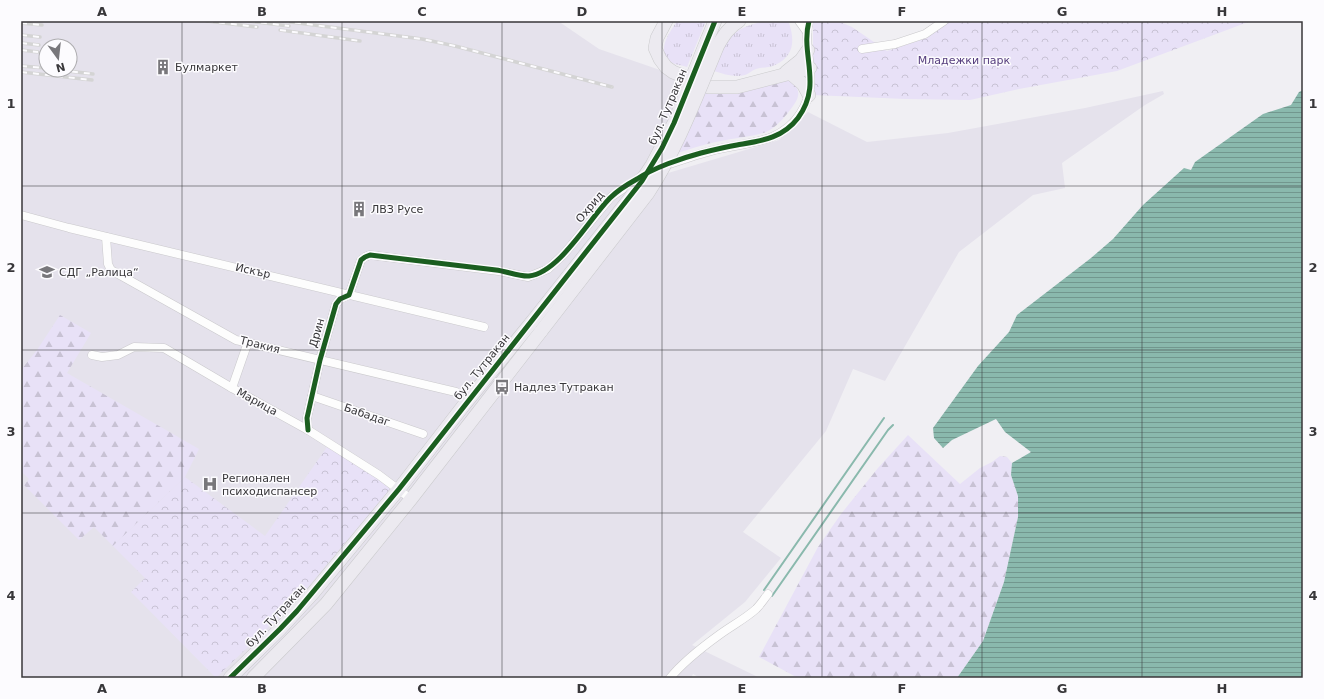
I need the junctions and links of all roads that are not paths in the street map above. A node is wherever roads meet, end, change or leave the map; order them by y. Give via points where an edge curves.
1 (666, 21) edge
2 (715, 21) edge
3 (739, 21) edge
4 (799, 21) edge
5 (809, 21) edge
6 (944, 21) edge
7 (807, 32) junction
8 (712, 42) junction
9 (862, 49) dead end
10 (808, 50) junction
11 (810, 68) junction
12 (785, 74) junction
13 (809, 95) junction
14 (21, 214) edge
15 (106, 237) junction
16 (370, 255) joint
17 (349, 294) junction
18 (484, 327) dead end
19 (248, 342) junction
20 (92, 355) dead end
21 (320, 360) junction
22 (232, 388) junction
23 (456, 392) dead end
24 (312, 396) junction
25 (308, 430) junction
26 (423, 434) dead end
27 (399, 489) junction
28 (411, 498) junction
29 (768, 594) dead end
30 (230, 678) edge
31 (253, 678) edge
32 (670, 678) edge

1 - 12 main road via 656,38 655,48 666,67 685,78 709,87 723,88 751,84
2 - 8 main road
3 - 8 main road
4 - 7 street
5 - 7 street, Охрид
6 - 9 street via 925,34 895,44
7 - 10 street, Охрид
8 - 27 main road, бул. Тутракан, bridge via 652,165 630,198
8 - 28 main road, бул. Тутракан, bridge via 682,129 648,193
10 - 11 street, Охрид
10 - 12 main road
11 - 12 main road
11 - 13 street, Охрид
12 - 13 main road via 803,84
13 - 16 street, Охрид via 798,118 777,136 699,154 637,178 610,197 564,254 548,269 528,277
14 - 15 street, Искър
15 - 17 street, Искър
15 - 19 street, Тракия via 108,264 111,270 236,340
16 - 17 street, Дрин via 362,260
17 - 18 street, Искър
17 - 21 street, Дрин via 336,304
19 - 21 street, Тракия
19 - 22 street
20 - 22 street, Марица via 118,355 134,347 164,348
21 - 23 street, Тракия
21 - 24 street, Дрин
22 - 25 street, Марица
24 - 25 street, Дрин via 307,418
24 - 26 street, Бабадаг
25 - 27 street, Марица
27 - 28 street, Марица
27 - 30 main road, бул. Тутракан via 301,606
28 - 31 main road, бул. Тутракан via 326,604
29 - 32 street via 757,608 697,651

